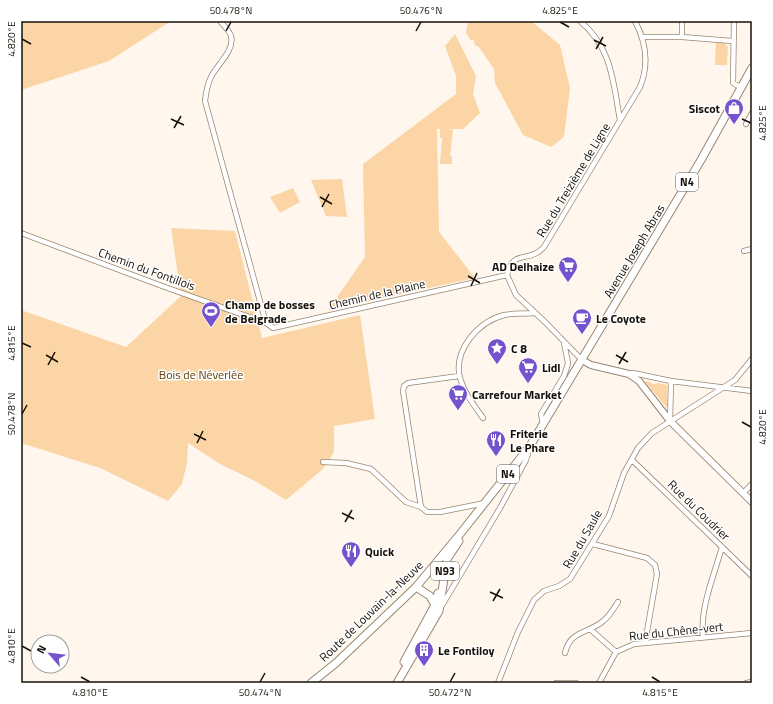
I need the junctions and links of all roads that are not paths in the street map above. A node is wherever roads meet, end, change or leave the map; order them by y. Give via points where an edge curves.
1 (220, 21) edge
2 (580, 21) edge
3 (635, 21) edge
4 (682, 21) edge
5 (734, 21) edge
6 (643, 37) junction
7 (682, 37) junction
8 (732, 41) junction
9 (752, 68) edge
10 (742, 88) junction
11 (752, 113) edge
12 (620, 120) junction
13 (746, 124) dead end
14 (21, 233) edge
15 (752, 250) edge
16 (744, 251) dead end
17 (507, 275) junction
18 (534, 314) junction
19 (266, 323) junction
20 (563, 342) junction
21 (752, 359) edge
22 (582, 360) junction
23 (629, 374) junction
24 (459, 376) junction
25 (672, 381) junction
26 (722, 387) junction
27 (752, 391) edge
28 (482, 418) dead end
29 (670, 421) junction
30 (543, 424) junction
31 (530, 446) junction
32 (632, 460) junction
33 (323, 462) dead end
34 (752, 484) edge
35 (743, 493) junction
36 (752, 502) edge
37 (485, 503) junction
38 (421, 507) junction
39 (460, 534) junction
40 (593, 544) junction
41 (722, 547) junction
42 (444, 555) junction
43 (752, 576) edge
44 (416, 587) junction
45 (618, 602) dead end
46 (437, 608) junction
47 (590, 630) junction
48 (752, 633) edge
49 (703, 637) junction
50 (645, 642) junction
51 (616, 652) junction
52 (565, 653) dead end
53 (752, 682) edge
54 (310, 683) edge
55 (393, 683) edge
56 (397, 683) edge
57 (498, 683) edge
58 (556, 683) edge
59 (576, 683) edge
60 (599, 683) edge
61 (746, 683) edge

1 - 19 street via 232,41 211,76 205,101
2 - 12 street via 597,38 610,62
3 - 6 street
4 - 7 street
5 - 8 street
6 - 7 street
6 - 12 street via 646,65 643,79
7 - 8 street
8 - 10 street via 733,83
9 - 10 main road, Avenue Joseph Abras / N4
10 - 22 main road, Avenue Joseph Abras / N4
11 - 13 street
12 - 17 street, Rue du Treizième de Ligne via 544,247 535,255 514,260 509,264
14 - 19 street, Chemin du Fontillois
15 - 16 street
17 - 18 street via 516,296
17 - 19 street, Chemin de la Plaine via 273,328
18 - 20 street
18 - 24 street via 505,315 486,322 466,343
20 - 22 street
20 - 30 street via 567,368 541,414
21 - 26 street, Rue du Saule via 735,380
22 - 23 street via 591,365
22 - 30 main road, N4
23 - 25 street
23 - 29 street via 639,381
24 - 28 street via 464,390
24 - 38 street via 408,383 404,386
25 - 26 street
25 - 29 street
26 - 27 street
26 - 29 street, Rue du Saule
29 - 32 street, Rue du Saule via 652,433 638,448
29 - 35 street
30 - 31 main road, N4
31 - 37 main road, N4
31 - 46 street via 526,460 500,508
32 - 40 street, Rue du Saule via 624,473 609,516
32 - 41 street, Rue du Coudrier
33 - 38 street via 346,463 371,469 406,502
34 - 35 street
35 - 36 street
37 - 38 street via 440,512 427,512
37 - 39 main road, N4
39 - 42 main road, Route de Louvain-la-Neuve / N4
39 - 46 main road, N93 via 459,542 447,559
40 - 50 street via 647,558 655,565 657,574
40 - 57 street, Rue du Saule via 570,579 544,591 534,600
41 - 43 street, Rue du Coudrier
41 - 49 street via 703,612
42 - 44 main road, Route de Louvain-la-Neuve / N4
42 - 46 main road
44 - 46 main road via 430,596
44 - 54 main road, Route de Louvain-la-Neuve / N4 via 336,663
45 - 47 street via 610,615
46 - 55 main road via 429,617
46 - 56 main road, N93
47 - 51 street
47 - 52 street via 575,635 568,642
48 - 49 street, Rue du Chêne-vert
49 - 50 street, Rue du Chêne-vert
50 - 51 street, Rue du Chêne-vert via 624,647
51 - 60 street, Rue du Chêne-vert
53 - 61 street
58 - 59 street

